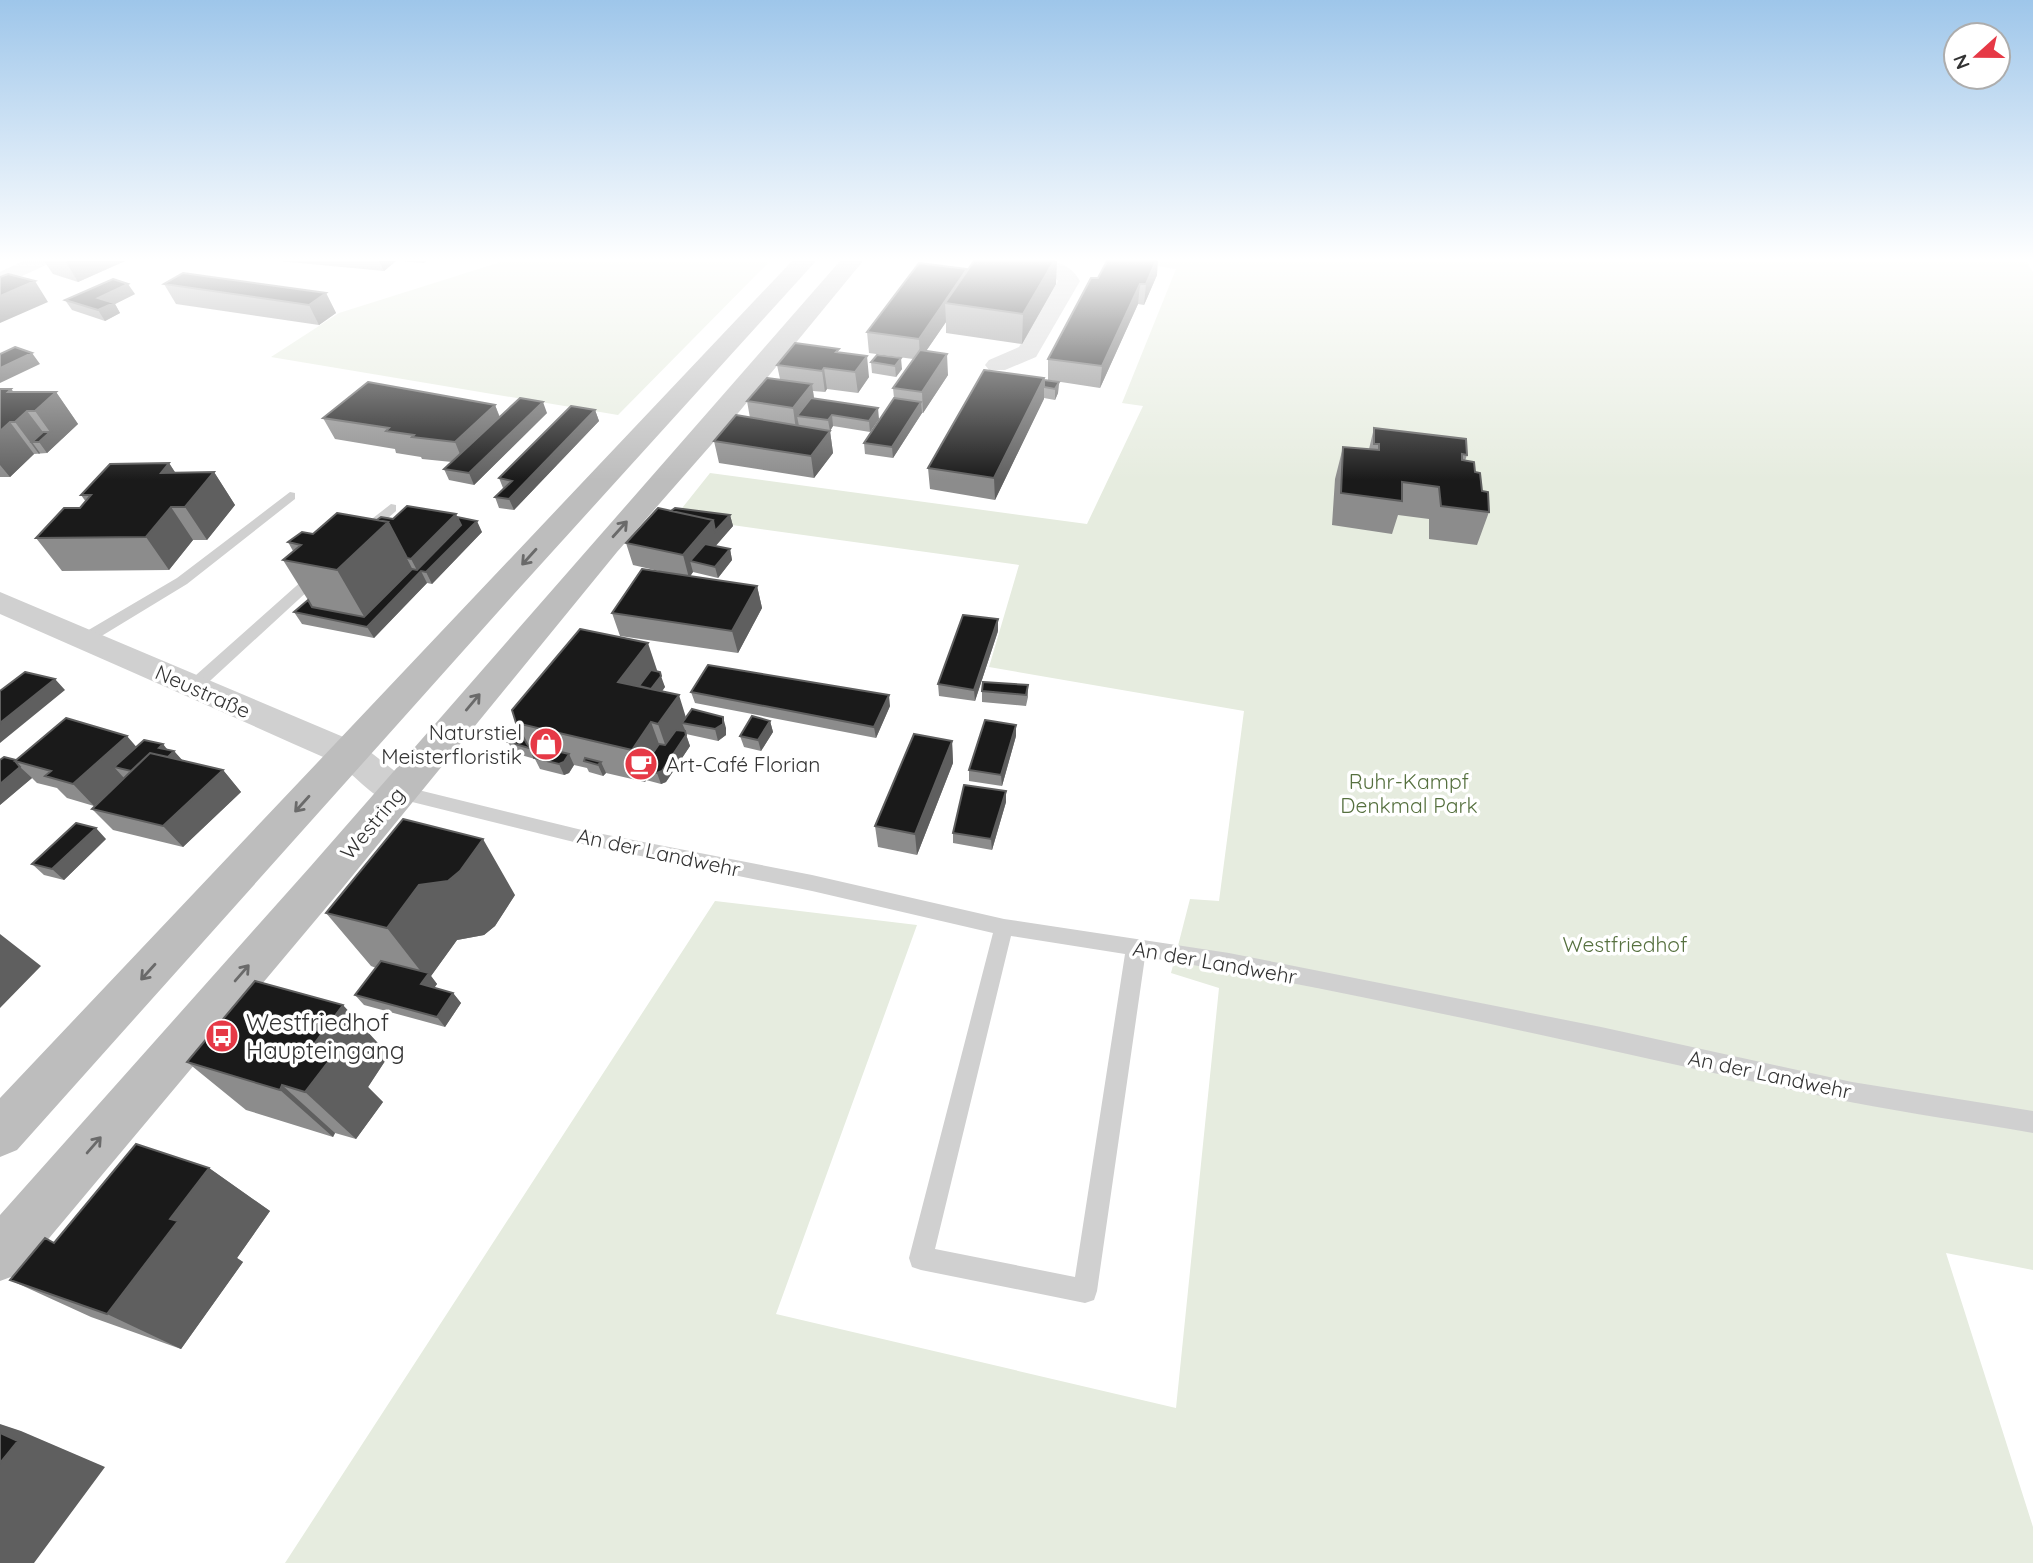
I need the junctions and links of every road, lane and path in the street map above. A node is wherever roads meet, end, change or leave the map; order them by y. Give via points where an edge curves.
1 (737, 334) edge
2 (790, 334) edge
3 (1038, 334) edge
4 (997, 365) dead end
5 (290, 496) dead end
6 (391, 508) dead end
7 (352, 543) edge
8 (332, 561) edge
9 (0, 602) edge
10 (85, 639) junction
11 (193, 687) junction
12 (348, 753) junction
13 (398, 792) junction
14 (1004, 926) junction
15 (1136, 948) junction
16 (2033, 1122) edge
17 (0, 1133) edge
18 (0, 1255) edge

1 -> 12 main road
13 -> 2 main road, Westring
3 - 4 street via 1028,352
5 - 10 lane via 182,581
6 - 7 lane
8 - 11 lane
9 - 10 street, Neustraße
10 - 11 street, Neustraße
11 - 12 street, Neustraße
12 - 13 street, Neustraße
12 -> 17 main road
13 - 14 lane, An der Landwehr via 582,837
18 -> 13 main road, Westring
14 - 15 lane, An der Landwehr
14 - 15 lane via 921,1258 1085,1291
15 - 16 lane, An der Landwehr via 1229,962 1852,1091

